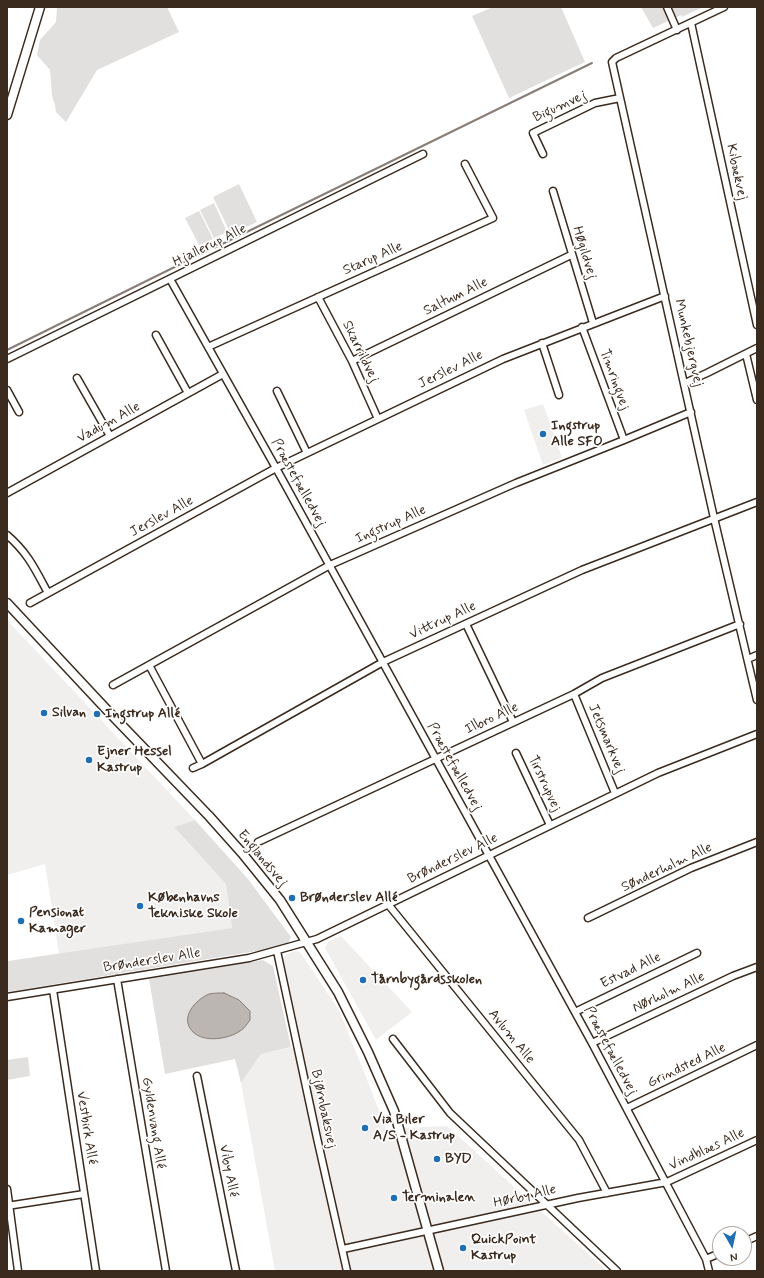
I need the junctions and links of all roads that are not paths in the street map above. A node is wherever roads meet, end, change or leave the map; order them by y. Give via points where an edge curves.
1 (40, 7) edge
2 (667, 7) edge
3 (724, 7) edge
4 (691, 23) junction
5 (677, 30) junction
6 (620, 98) junction
7 (7, 116) edge
8 (423, 154) dead end
9 (543, 154) dead end
10 (465, 164) dead end
11 (553, 191) dead end
12 (571, 255) junction
13 (170, 279) junction
14 (665, 296) junction
15 (318, 297) junction
16 (593, 323) junction
17 (757, 325) edge
18 (582, 327) junction
19 (156, 335) dead end
20 (542, 343) junction
21 (208, 347) junction
22 (757, 348) edge
23 (746, 354) junction
24 (7, 358) edge
25 (352, 361) junction
26 (223, 374) junction
27 (78, 378) dead end
28 (685, 383) junction
29 (7, 390) edge
30 (277, 391) dead end
31 (188, 393) junction
32 (558, 395) dead end
33 (757, 400) edge
34 (19, 412) dead end
35 (691, 412) junction
36 (378, 419) junction
37 (110, 436) junction
38 (624, 440) junction
39 (307, 453) junction
40 (276, 468) junction
41 (7, 493) edge
42 (757, 502) edge
43 (714, 518) junction
44 (7, 535) edge
45 (330, 565) junction
46 (48, 593) junction
47 (7, 603) edge
48 (30, 603) dead end
49 (466, 624) junction
50 (740, 624) junction
51 (757, 655) edge
52 (748, 659) junction
53 (383, 662) junction
54 (149, 665) junction
55 (113, 685) dead end
56 (574, 694) junction
57 (757, 700) edge
58 (513, 722) junction
59 (757, 734) edge
60 (516, 753) dead end
61 (436, 758) junction
62 (202, 764) junction
63 (192, 768) dead end
64 (615, 793) junction
65 (550, 825) junction
66 (258, 842) dead end
67 (757, 842) edge
68 (489, 854) junction
69 (387, 903) junction
70 (588, 918) dead end
71 (306, 942) junction
72 (277, 951) junction
73 (697, 953) dead end
74 (757, 967) edge
75 (117, 979) junction
76 (53, 990) junction
77 (7, 997) edge
78 (575, 1012) junction
79 (393, 1039) dead end
80 (592, 1043) junction
81 (757, 1046) edge
82 (197, 1076) dead end
83 (627, 1108) junction
84 (757, 1140) edge
85 (667, 1182) junction
86 (7, 1189) edge
87 (607, 1193) junction
88 (84, 1194) junction
89 (546, 1205) junction
90 (8, 1206) edge
91 (427, 1232) junction
92 (343, 1249) junction
93 (712, 1256) edge
94 (706, 1259) junction
95 (18, 1271) edge
96 (96, 1271) edge
97 (166, 1271) edge
98 (236, 1271) edge
99 (347, 1271) edge
100 (435, 1271) edge
101 (439, 1271) edge
102 (617, 1271) edge
103 (709, 1271) edge

1 - 7 main road
2 - 5 street
3 - 4 street, Munkebjergvej
4 - 5 street, Munkebjergvej
4 - 17 street, Kibækvej
5 - 6 street, Munkebjergvej via 612,62
6 - 9 street, Bigumvej via 595,103 533,133
6 - 14 street, Munkebjergvej
8 - 13 street, Hjallerup Alle
10 - 15 street, Starup Alle via 493,218
11 - 12 street, Høgildvej
12 - 16 street, Høgildvej
12 - 25 street, Saltum Alle
13 - 21 street, Præstefælledvej
13 - 24 street, Hjallerup Alle
14 - 16 street, Jerslev Alle
14 - 28 street, Munkebjergvej
15 - 21 street, Starup Alle
15 - 25 street, Skarrildvej
16 - 18 street, Jerslev Alle
18 - 20 street, Jerslev Alle
18 - 38 street, Timringvej
19 - 31 street
20 - 32 street
20 - 36 street, Jerslev Alle
21 - 26 street, Præstefælledvej
22 - 23 street
23 - 28 street
23 - 33 street
25 - 36 street, Skarrildvej
26 - 31 street, Vadum Alle
26 - 40 street, Præstefælledvej
27 - 37 street
28 - 35 street, Munkebjergvej
29 - 34 street
30 - 39 street
31 - 37 street, Vadum Alle
35 - 38 street, Ingstrup Alle
35 - 43 street, Munkebjergvej
36 - 39 street, Jerslev Alle
37 - 41 street, Vadum Alle
38 - 45 street, Ingstrup Alle via 516,483
39 - 40 street, Jerslev Alle
40 - 45 street, Præstefælledvej
40 - 46 street, Jerslev Alle
42 - 43 street, Vittrup Alle
43 - 49 street, Vittrup Alle via 582,570
43 - 50 street, Munkebjergvej
44 - 46 street via 20,546 31,561
45 - 53 street, Præstefælledvej
45 - 54 street, Ingstrup Alle
46 - 48 street, Jerslev Alle
47 - 71 main road, Englandsvej via 242,853 280,900
49 - 53 street, Vittrup Alle
49 - 58 street
50 - 52 street, Munkebjergvej
50 - 56 street, Ilbro Alle via 602,678
51 - 52 street
52 - 57 street, Munkebjergvej
53 - 61 street, Præstefælledvej
53 - 62 street, Vittrup Alle
54 - 55 street, Ingstrup Alle
54 - 62 street
56 - 58 street, Ilbro Alle
56 - 64 street, Jetsmarkvej
58 - 61 street, Ilbro Alle
59 - 64 street, Brønderslev Alle
60 - 65 street, Tirstrupvej
61 - 66 street, Ilbro Alle
61 - 68 street, Præstefælledvej
62 - 63 street, Vittrup Alle
64 - 65 street, Brønderslev Alle
65 - 68 street, Brønderslev Alle
67 - 70 street, Sønderholm Alle via 691,868
68 - 69 street, Brønderslev Alle
68 - 78 street, Præstefælledvej
69 - 71 street, Brønderslev Alle via 319,938
69 - 87 street, Avlum Alle via 580,1140
71 - 72 street, Brønderslev Alle
71 - 91 main road, Englandsvej via 341,998 394,1111
72 - 75 street, Brønderslev Alle via 249,958
72 - 92 street, Bjørnbaksvej
73 - 78 street, Estvad Alle
74 - 80 street, Nørholm Alle
75 - 76 street, Brønderslev Alle
75 - 97 street, Gyldenvang Allé
76 - 77 street, Brønderslev Alle
76 - 88 street, Vestbirk Allé
78 - 80 street, Præstefælledvej
79 - 89 street via 450,1113
80 - 83 street, Præstefælledvej
81 - 83 street, Grindsted Alle
82 - 98 street, Viby Allé
83 - 85 street, Præstefælledvej
84 - 85 street, Vindblæs Alle
85 - 87 street, Hørby Alle
85 - 94 street, Præstefælledvej
86 - 90 street
87 - 89 street, Hørby Alle
88 - 90 street
88 - 96 street, Vestbirk Allé
89 - 91 street, Hørby Alle
89 - 102 street
90 - 95 street
91 - 92 street, Hørby Alle
91 - 100 main road, Englandsvej
91 - 101 main road, Englandsvej
92 - 99 street, Bjørnbaksvej
93 - 94 street
94 - 103 street, Præstefælledvej

